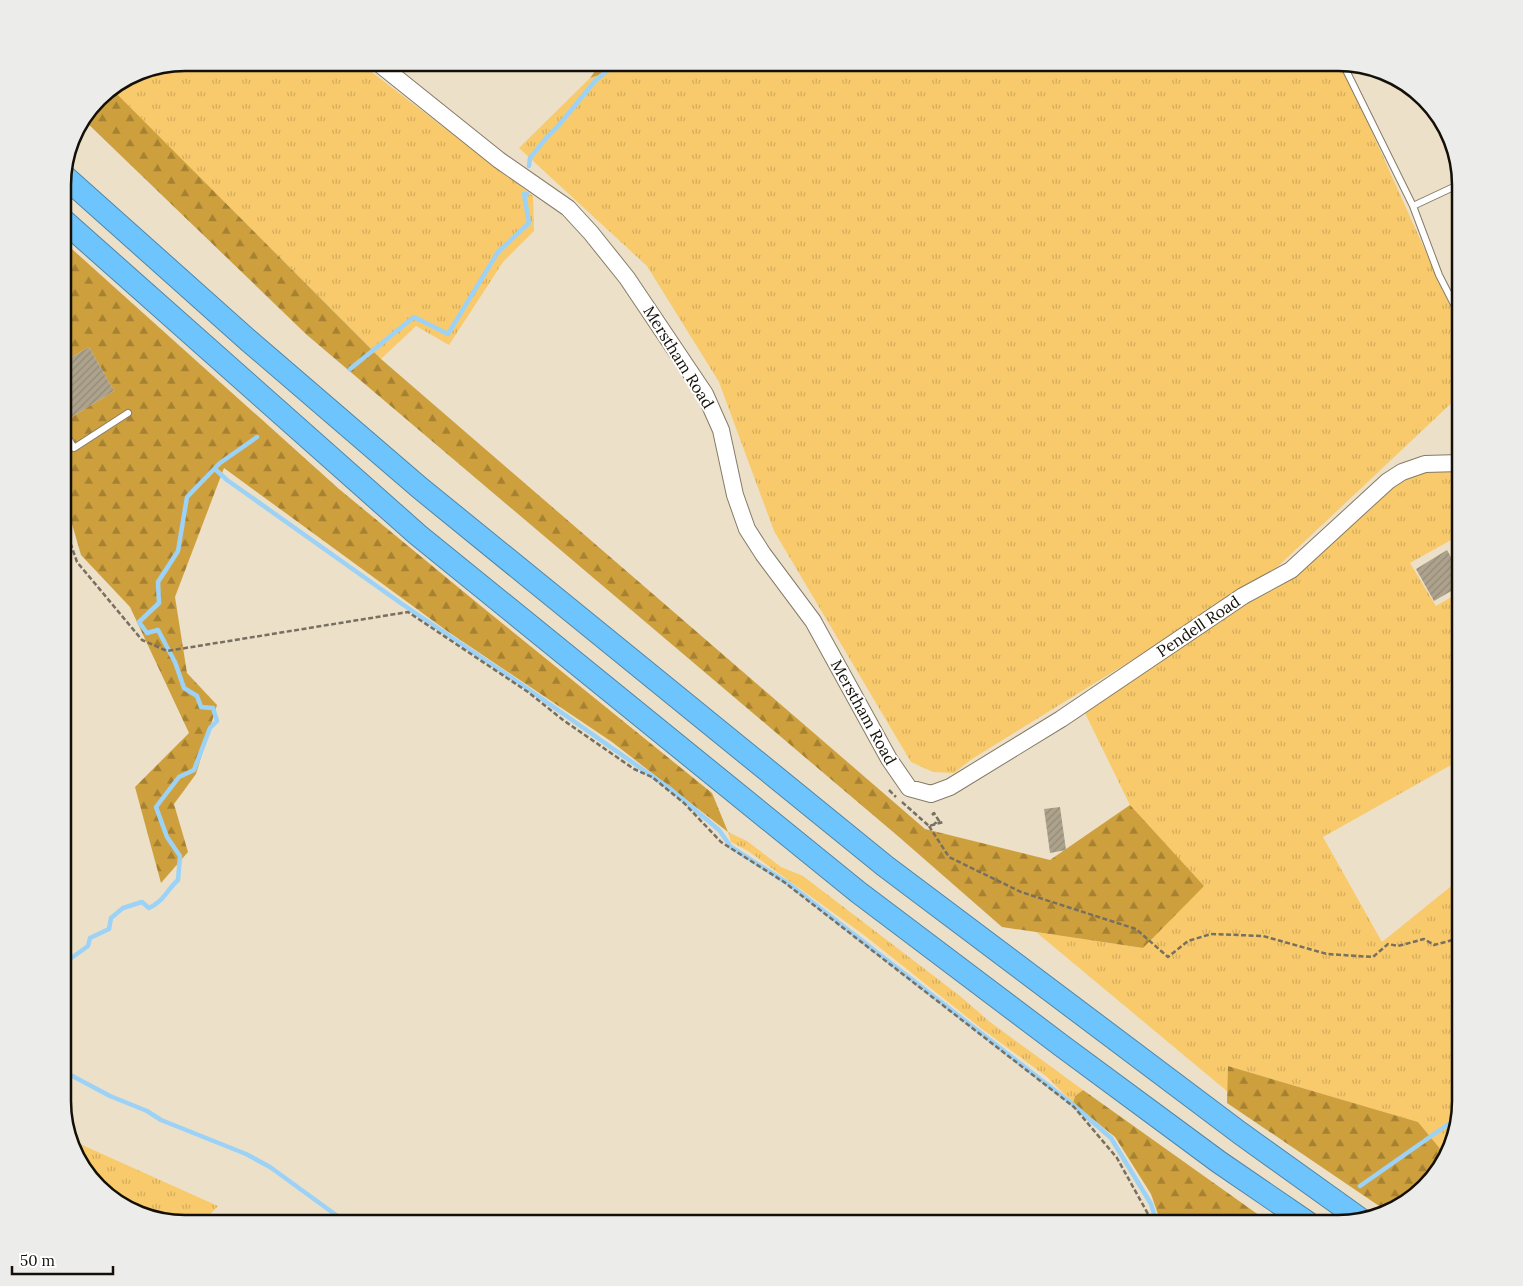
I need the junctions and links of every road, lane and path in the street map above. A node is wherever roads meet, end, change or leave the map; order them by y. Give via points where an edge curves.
1 (389, 71) edge
2 (1347, 72) edge
3 (71, 181) edge
4 (1452, 188) edge
5 (1413, 206) junction
6 (71, 227) edge
7 (1452, 300) edge
8 (128, 413) dead end
9 (71, 443) edge
10 (1452, 463) edge
11 (71, 545) edge
12 (889, 790) dead end
13 (931, 794) joint
14 (932, 814) dead end
15 (943, 822) dead end
16 (930, 826) junction
17 (1452, 940) edge
18 (1353, 1214) edge
19 (1148, 1215) edge
20 (1295, 1215) edge

1 - 13 street, Merstham Road via 499,160 568,208 627,278 705,394 721,430 735,496 747,529 813,621 889,759 909,788
2 - 5 lane
3 - 18 highway via 420,488 885,866
4 - 5 lane
5 - 7 lane
6 - 20 highway via 418,534 843,880 1062,1046
8 - 9 lane via 74,448
10 - 13 street, Pendell Road via 1425,464 1402,472 1388,481 1291,570 1243,596 1061,719 950,787
11 - 19 path via 77,562 142,640 169,651 408,612 528,692 626,764 652,776 684,803 721,842 784,882 1074,1107 1118,1158
12 - 16 path
14 - 16 path via 939,821
15 - 16 path
16 - 17 path via 949,857 1021,892 1136,929 1168,957 1188,941 1211,934 1263,936 1327,954 1373,957 1388,944 1398,946 1424,939 1434,945

